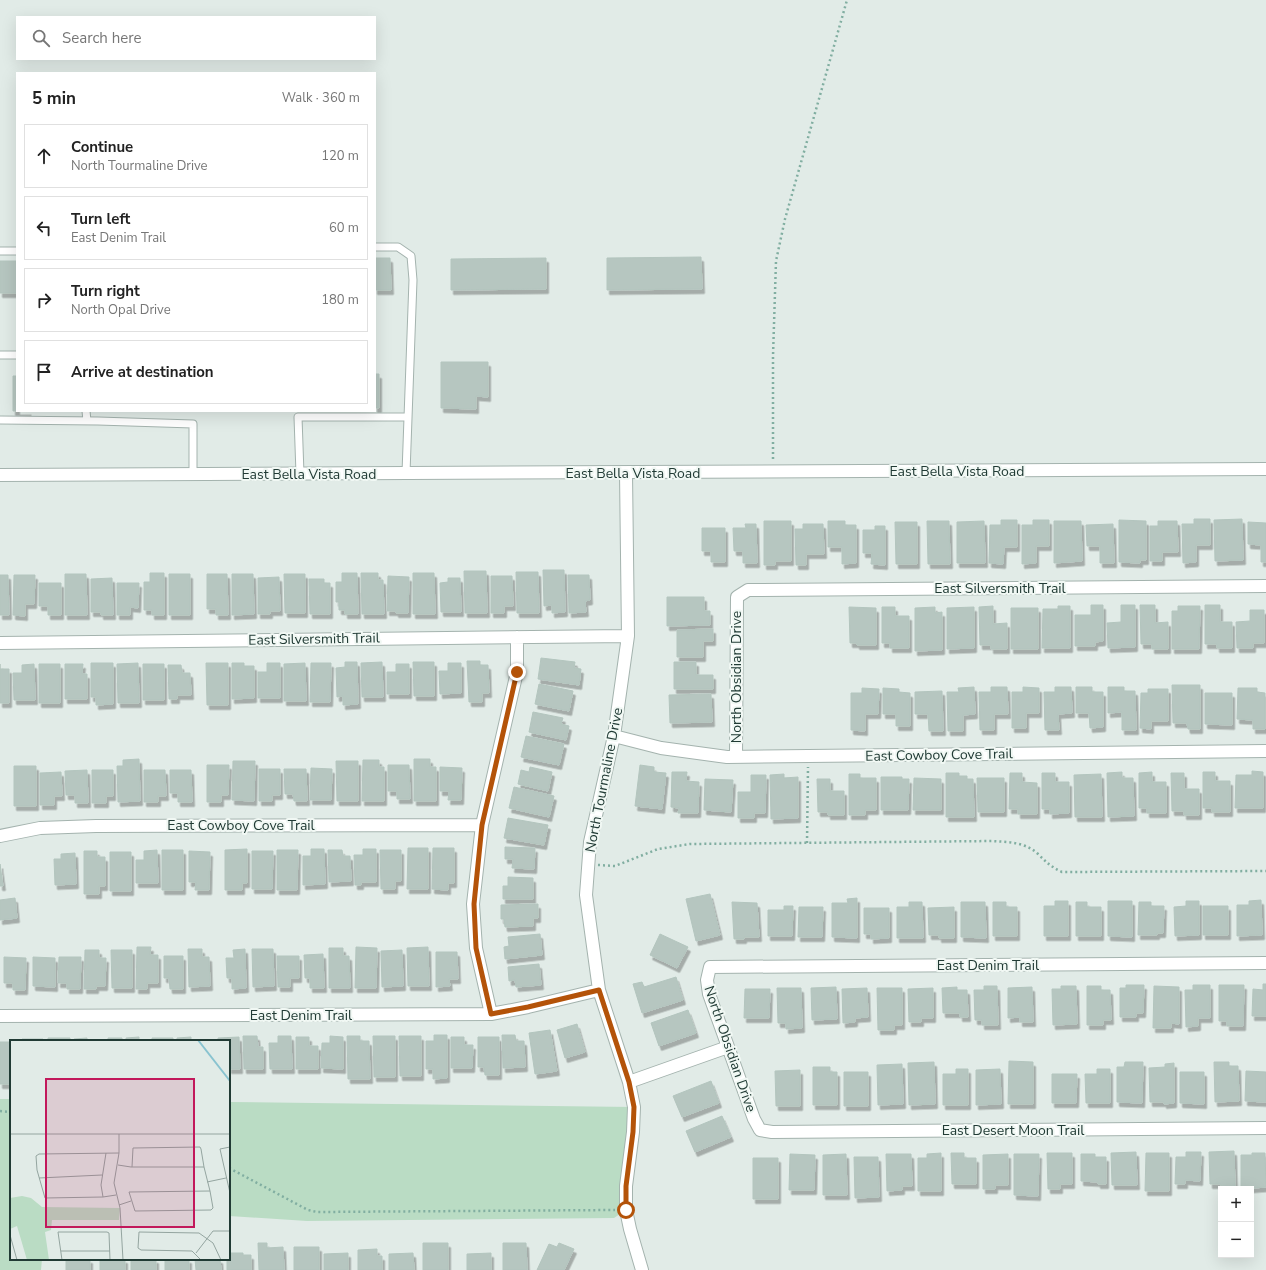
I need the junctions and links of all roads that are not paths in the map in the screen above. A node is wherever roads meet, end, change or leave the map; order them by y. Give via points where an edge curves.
1 (376, 247) edge
2 (0, 251) edge
3 (16, 251) edge
4 (0, 355) edge
5 (16, 355) edge
6 (86, 412) edge
7 (408, 417) junction
8 (0, 420) edge
9 (87, 421) junction
10 (1266, 469) edge
11 (626, 473) junction
12 (193, 474) junction
13 (300, 474) junction
14 (406, 474) junction
15 (0, 475) edge
16 (1266, 586) edge
17 (737, 597) joint
18 (628, 636) junction
19 (517, 637) junction
20 (0, 643) edge
21 (614, 736) junction
22 (1266, 751) edge
23 (736, 757) junction
24 (482, 825) junction
25 (0, 836) edge
26 (1266, 963) edge
27 (710, 967) joint
28 (599, 990) junction
29 (491, 1014) junction
30 (0, 1016) edge
31 (728, 1046) junction
32 (629, 1082) junction
33 (1266, 1128) edge
34 (760, 1130) joint
35 (642, 1270) edge

1 - 7 lane via 398,247 412,256
2 - 3 lane
4 - 5 lane
6 - 9 lane
7 - 13 lane via 298,417
7 - 14 lane
8 - 9 lane
9 - 12 lane via 193,424
10 - 11 street, East Bella Vista Road
11 - 14 street, East Bella Vista Road
11 - 18 street, North Tourmaline Drive
12 - 13 street, East Bella Vista Road
12 - 15 street, East Bella Vista Road
13 - 14 street, East Bella Vista Road
16 - 17 street, East Silversmith Trail via 748,590
17 - 23 street, North Obsidian Drive
18 - 19 street, East Silversmith Trail
18 - 21 street, North Tourmaline Drive
19 - 20 street, East Silversmith Trail
19 - 24 street via 517,672
21 - 23 street, East Cowboy Cove Trail via 661,748
21 - 28 street, North Tourmaline Drive via 590,842 586,895
22 - 23 street, East Cowboy Cove Trail
24 - 25 street, East Cowboy Cove Trail via 96,826 40,828
24 - 29 street via 474,904 476,948
26 - 27 street, East Denim Trail
27 - 31 street, North Obsidian Drive via 706,980
28 - 29 street, East Denim Trail
28 - 32 street, North Tourmaline Drive
29 - 30 street, East Denim Trail
31 - 32 street
31 - 34 street, North Obsidian Drive
32 - 35 street, North Tourmaline Drive via 634,1107 626,1210
33 - 34 street, East Desert Moon Trail via 772,1132

